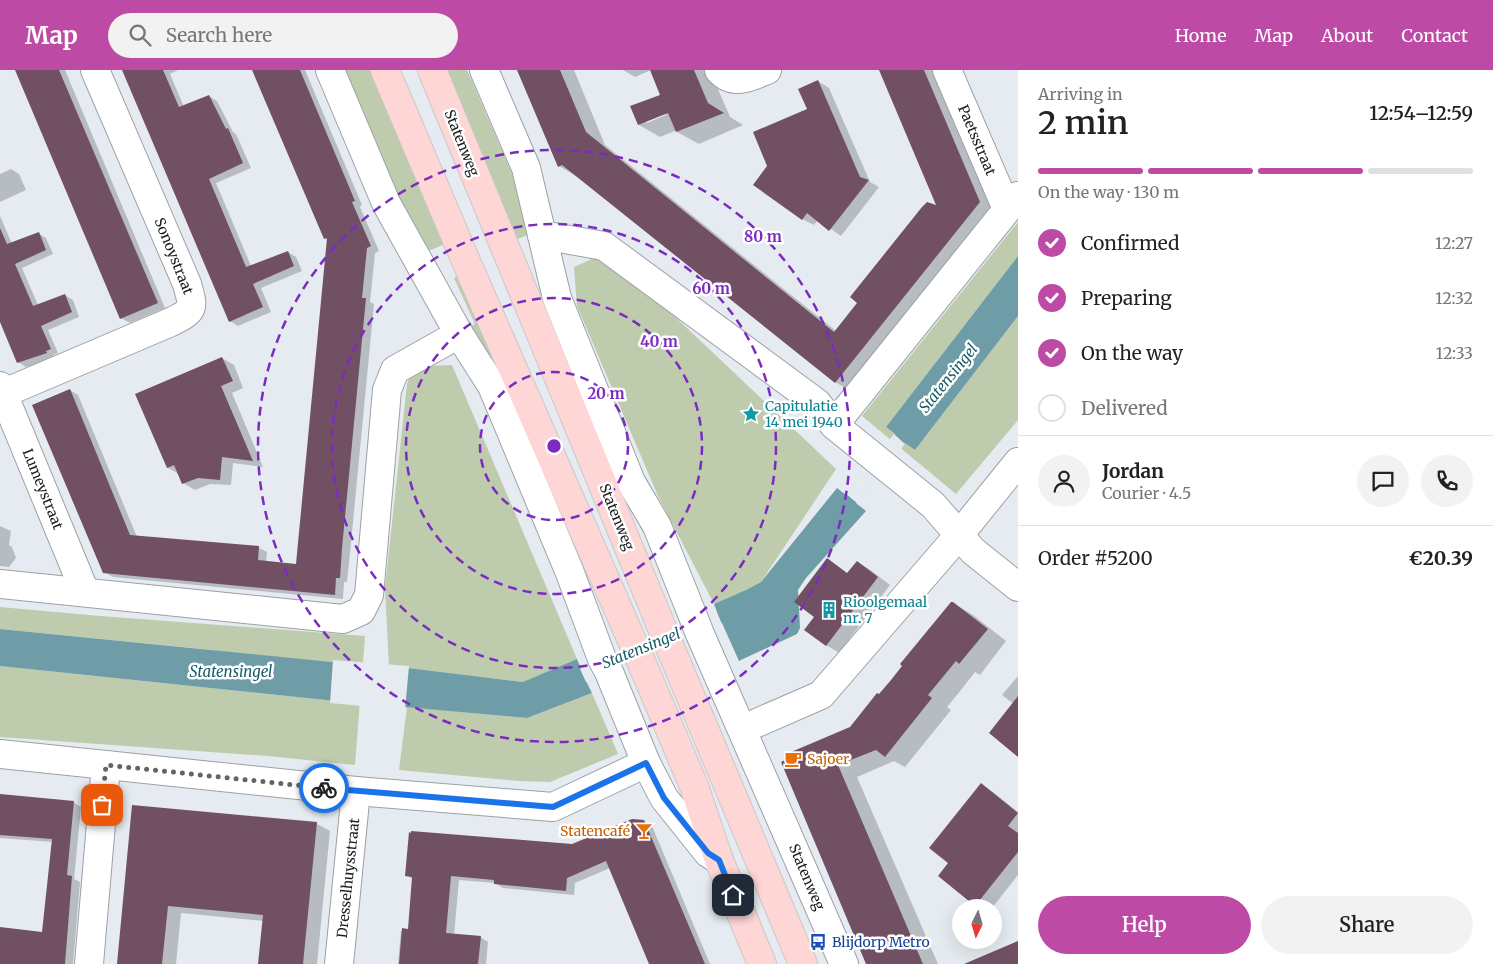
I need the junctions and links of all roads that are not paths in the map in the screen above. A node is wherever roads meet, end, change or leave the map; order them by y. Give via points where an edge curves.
1 (95, 70) edge
2 (330, 70) edge
3 (385, 70) edge
4 (432, 70) edge
5 (484, 70) edge
6 (719, 70) edge
7 (767, 70) edge
8 (947, 70) edge
9 (1013, 203) edge
10 (542, 235) junction
11 (459, 334) junction
12 (2, 389) edge
13 (834, 426) junction
14 (1018, 462) edge
15 (958, 535) junction
16 (0, 584) edge
17 (1018, 587) edge
18 (85, 592) junction
19 (742, 729) junction
20 (0, 754) edge
21 (646, 763) junction
22 (106, 765) junction
23 (356, 791) junction
24 (719, 860) junction
25 (89, 964) edge
26 (339, 964) edge
27 (762, 964) edge
28 (803, 964) edge
29 (844, 964) edge

1 - 12 street, Sonoystraat via 186,284 191,309 179,318
2 - 11 street via 386,204
3 - 24 main road via 694,786
4 - 28 main road, Statenweg
5 - 10 street, Statenweg via 526,168
6 - 7 street via 738,80
8 - 9 street, Paetsstraat
9 - 13 street
10 - 13 street via 604,246 817,403
10 - 19 street, Statenweg via 557,298 631,482 657,526
11 - 18 street via 395,370 387,390 369,595 362,611 343,619
11 - 21 street via 492,386
12 - 18 street, Lumeystraat
13 - 15 street via 933,505
14 - 15 street
15 - 17 street
15 - 19 street via 821,695
16 - 18 street
19 - 29 street, Statenweg
20 - 22 street
21 - 23 street via 553,807
21 - 24 street via 664,798 708,853
22 - 23 street
22 - 25 street
23 - 26 street, Dresselhuysstraat
24 - 27 main road

